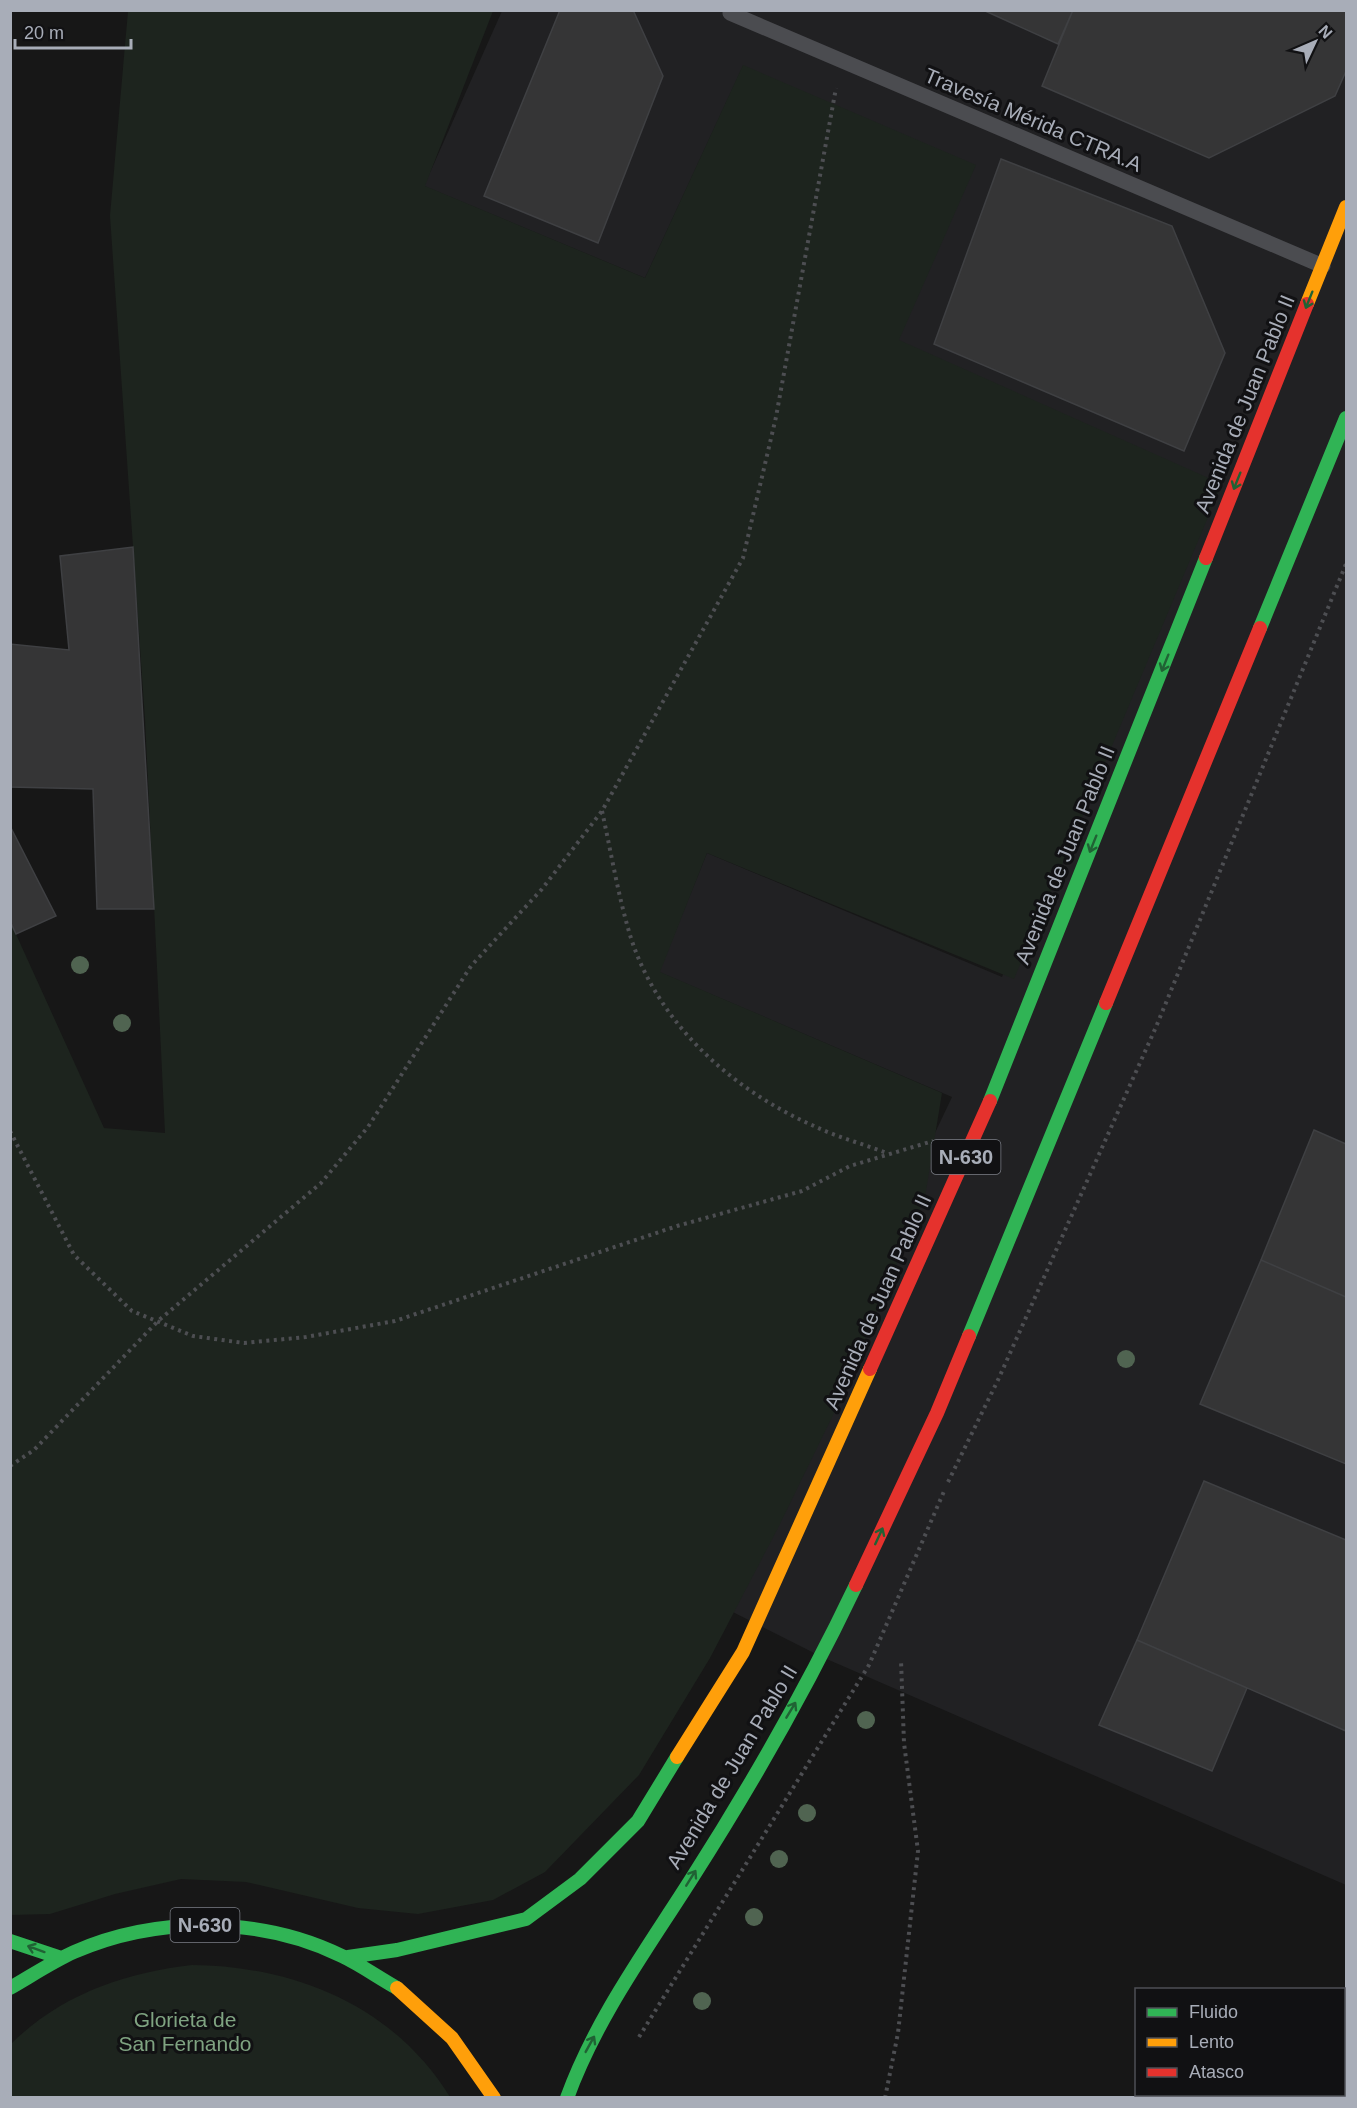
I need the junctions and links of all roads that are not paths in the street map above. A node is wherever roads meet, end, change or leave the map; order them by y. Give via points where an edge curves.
1 (731, 10) edge
2 (1347, 207) edge
3 (1323, 266) junction
4 (1347, 418) edge
5 (10, 1941) edge
6 (348, 1957) junction
7 (61, 1958) junction
8 (10, 1988) edge
9 (494, 2097) edge
10 (567, 2097) edge

1 - 3 lane, Travesía Mérida CTRA.A via 730,14
2 - 3 highway, Avenida de Juan Pablo II / N-630
3 -> 6 highway, Avenida de Juan Pablo II / N-630 via 979,1128 743,1652 638,1821 580,1879 526,1919 397,1950
10 -> 4 highway, Avenida de Juan Pablo II via 580,2062 614,2000 694,1875 822,1657 937,1413
7 -> 5 highway
6 - 7 highway, N-630 via 265,1930 196,1924 127,1934
6 - 9 highway, N-630 via 393,1983 433,2016 468,2055
7 - 8 highway, N-630

